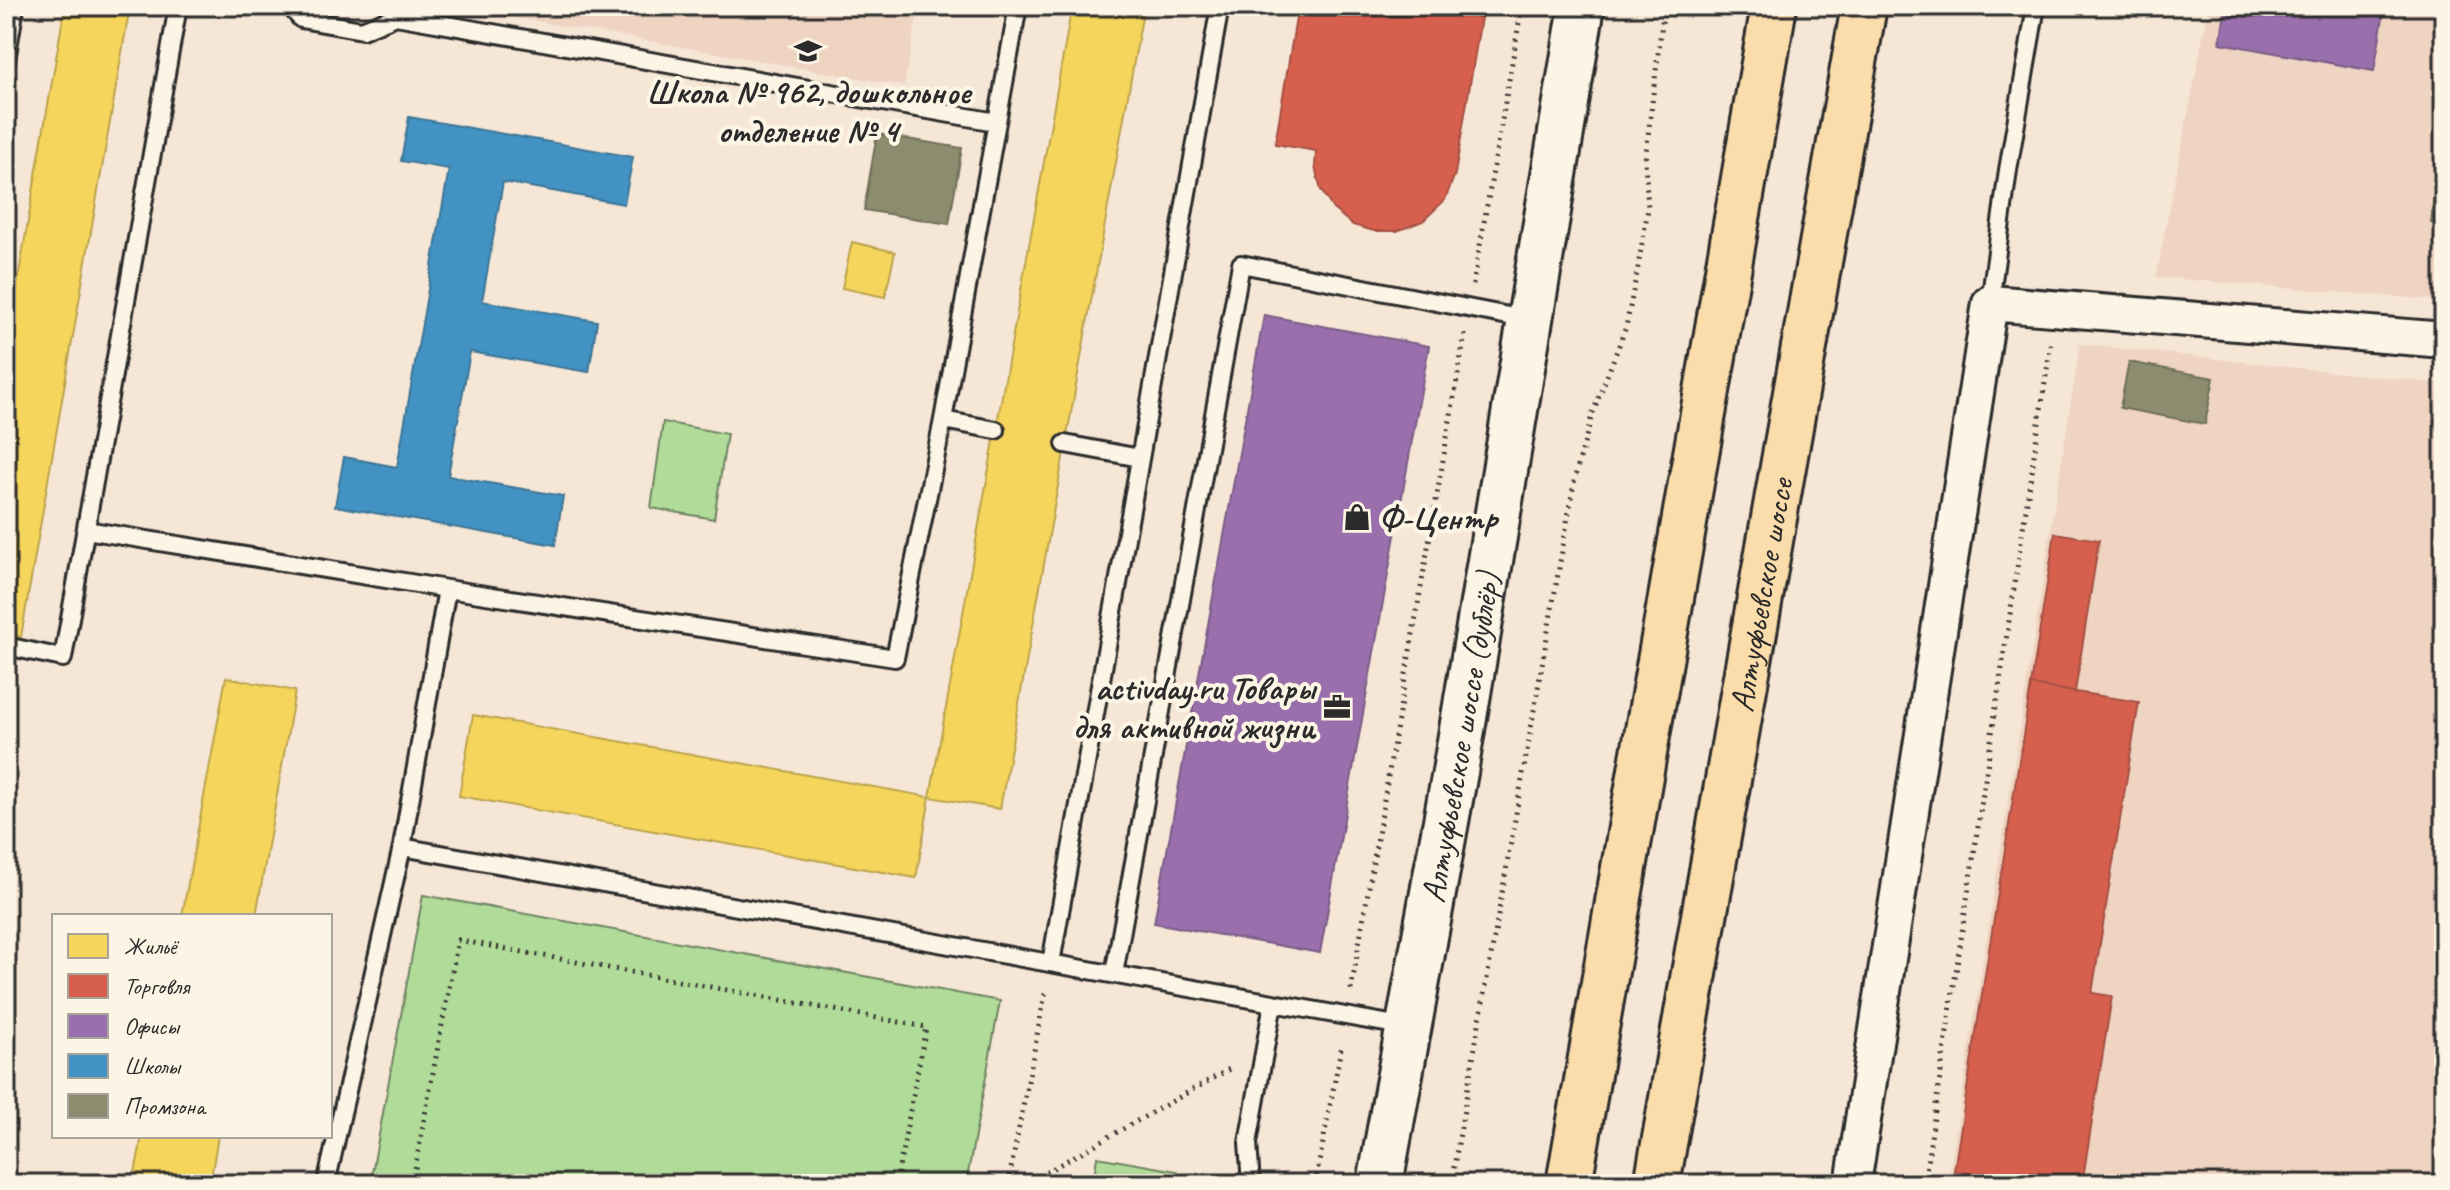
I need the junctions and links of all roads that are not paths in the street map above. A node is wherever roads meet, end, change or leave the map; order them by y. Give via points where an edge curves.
1 (15, 6) edge
2 (178, 6) edge
3 (290, 6) edge
4 (1018, 6) edge
5 (1220, 6) edge
6 (1582, 6) edge
7 (1774, 6) edge
8 (1864, 6) edge
9 (2036, 6) edge
10 (6, 60) edge
11 (996, 122) junction
12 (1990, 303) junction
13 (1530, 320) junction
14 (2444, 340) edge
15 (943, 420) junction
16 (996, 430) dead end
17 (1065, 444) dead end
18 (1140, 458) junction
19 (86, 530) junction
20 (447, 589) junction
21 (6, 646) edge
22 (402, 847) junction
23 (1051, 963) junction
24 (1114, 974) junction
25 (1273, 1003) junction
26 (1408, 1027) junction
27 (326, 1184) edge
28 (1251, 1184) edge
29 (1380, 1184) edge
30 (1569, 1184) edge
31 (1657, 1184) edge
32 (1853, 1184) edge

1 - 10 lane
2 - 19 lane
3 - 11 lane via 301,19 362,30 396,16
4 - 11 lane
5 - 18 lane
6 - 13 main road, Алтуфьевское шоссе (дублёр)
7 - 30 main road
8 - 31 main road, Алтуфьевское шоссе
9 - 12 lane
11 - 15 lane
12 - 14 street
12 - 32 street
13 - 24 lane via 1241,264
13 - 26 main road, Алтуфьевское шоссе (дублёр)
15 - 16 lane
15 - 20 lane via 895,658
17 - 18 lane
18 - 23 lane
19 - 20 lane
19 - 21 lane via 63,658
20 - 22 lane
22 - 23 lane
22 - 27 lane
23 - 24 lane
24 - 25 lane
25 - 26 lane
25 - 28 lane via 1248,1143
26 - 29 main road, Алтуфьевское шоссе (дублёр)

